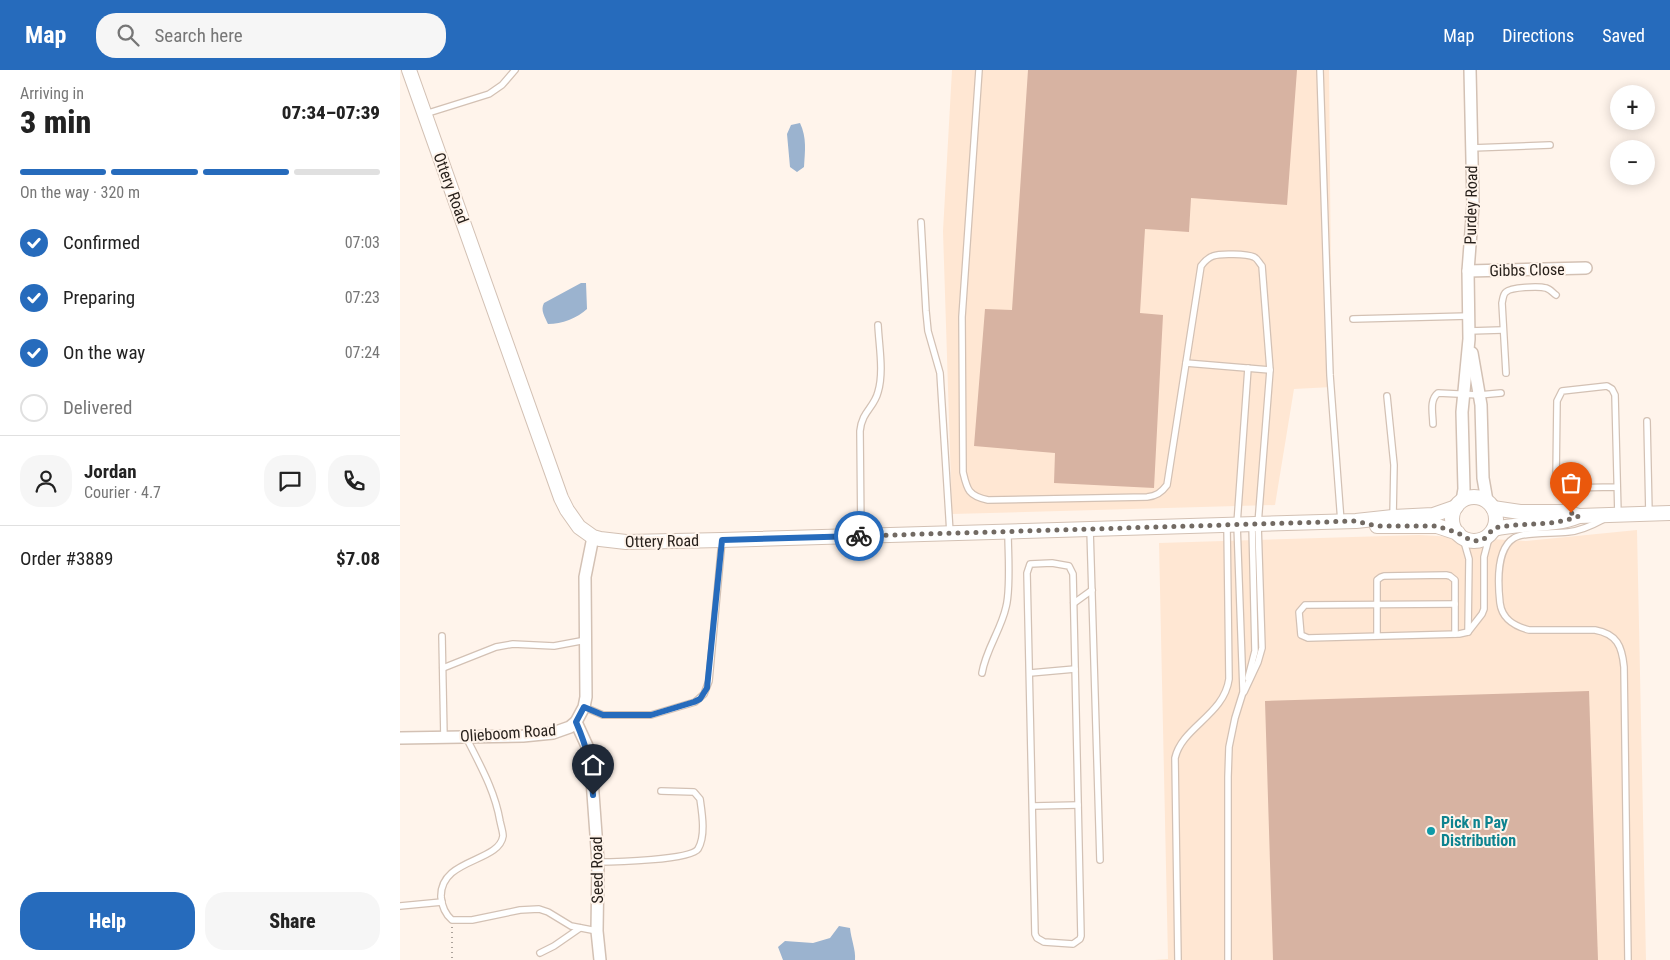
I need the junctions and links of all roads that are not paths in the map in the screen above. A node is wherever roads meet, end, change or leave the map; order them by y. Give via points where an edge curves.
1 (409, 70) edge
2 (514, 70) edge
3 (979, 70) edge
4 (1320, 70) edge
5 (1470, 70) edge
6 (425, 114) junction
7 (1550, 145) dead end
8 (1471, 148) junction
9 (920, 222) dead end
10 (1586, 268) dead end
11 (1468, 271) junction
12 (1556, 295) dead end
13 (1469, 316) junction
14 (1353, 319) dead end
15 (878, 325) dead end
16 (1502, 330) junction
17 (1469, 335) junction
18 (1186, 363) junction
19 (1248, 368) junction
20 (1270, 370) junction
21 (1506, 372) dead end
22 (1501, 393) dead end
23 (1464, 394) junction
24 (1479, 395) junction
25 (1387, 396) dead end
26 (1648, 421) dead end
27 (1433, 424) dead end
28 (1616, 487) junction
29 (1459, 504) junction
30 (1490, 504) junction
31 (1670, 513) edge
32 (1649, 514) junction
33 (1614, 515) junction
34 (1579, 516) junction
35 (1393, 517) junction
36 (1356, 521) junction
37 (1342, 522) junction
38 (1232, 524) junction
39 (1255, 524) junction
40 (1090, 529) junction
41 (1492, 531) junction
42 (1008, 532) junction
43 (950, 534) junction
44 (1460, 535) junction
45 (861, 536) junction
46 (593, 537) junction
47 (722, 540) junction
48 (1092, 590) junction
49 (1074, 603) junction
50 (1455, 604) junction
51 (1377, 605) junction
52 (1468, 632) junction
53 (1455, 634) junction
54 (1377, 635) junction
55 (442, 636) dead end
56 (586, 640) junction
57 (443, 668) junction
58 (1075, 669) junction
59 (1030, 672) junction
60 (982, 673) dead end
61 (1244, 692) junction
62 (584, 707) junction
63 (576, 722) junction
64 (466, 737) junction
65 (400, 738) edge
66 (444, 738) junction
67 (661, 791) dead end
68 (1078, 805) junction
69 (1032, 806) junction
70 (1100, 860) dead end
71 (598, 862) junction
72 (442, 902) junction
73 (400, 906) edge
74 (580, 928) junction
75 (597, 931) junction
76 (540, 952) dead end
77 (600, 960) edge
78 (1178, 960) edge
79 (1228, 960) edge
80 (1628, 960) edge

1 - 6 street, Ottery Road
2 - 6 lane via 502,85 489,94
3 - 18 lane via 962,317 963,472 971,494 988,500 1156,496 1167,485
4 - 37 lane via 1330,374
5 - 8 street, Purdey Road
6 - 46 street, Ottery Road via 561,498 573,520
7 - 8 lane
8 - 11 street, Purdey Road via 1472,228
9 - 43 lane via 927,321 940,372
10 - 11 street, Gibbs Close
11 - 13 street, Purdey Road
12 - 16 lane via 1541,287 1514,288 1506,292 1502,303
13 - 14 lane
13 - 17 street, Purdey Road
15 - 45 lane via 878,394 863,416 860,431
16 - 17 lane
16 - 21 lane
17 - 23 street, Purdey Road
17 - 24 street, Purdey Road
18 - 19 lane
18 - 20 lane via 1201,266 1212,256 1249,256 1262,266
19 - 20 lane
19 - 38 lane
20 - 39 lane
22 - 24 lane
23 - 24 lane
23 - 27 lane via 1442,392 1434,396
23 - 29 street, Purdey Road via 1464,489
24 - 30 street, Purdey Road via 1483,478
25 - 35 lane via 1394,465
26 - 32 lane
28 - 28 lane via 1616,402 1612,389 1607,386 1562,391 1557,401 1558,484 1564,488
28 - 33 lane
29 - 30 street via 1470,497 1479,497
29 - 35 street, Ottery Road via 1433,515
29 - 44 street via 1452,520
30 - 34 street via 1520,512 1564,512
30 - 41 street via 1496,515
31 - 32 street
32 - 33 street
33 - 34 street
33 - 80 lane via 1576,530 1514,539 1500,559 1500,602 1506,618 1520,628 1600,631 1613,637 1620,645 1624,667
34 - 41 street via 1564,522 1516,524
35 - 36 street, Ottery Road
36 - 37 street, Ottery Road
36 - 44 street, Ottery Road via 1376,526 1437,526
37 - 39 street, Ottery Road
38 - 39 street, Ottery Road
38 - 40 street, Ottery Road
38 - 61 lane
38 - 78 lane via 1228,688 1220,702 1180,746 1175,758
39 - 61 lane via 1255,651
40 - 42 street, Ottery Road
40 - 48 lane
41 - 44 street via 1477,541
41 - 52 lane via 1484,557 1484,609
42 - 43 street, Ottery Road
42 - 60 lane via 1007,604 988,648
43 - 45 street, Ottery Road
44 - 52 lane via 1468,559
45 - 47 street, Ottery Road
46 - 47 street, Ottery Road via 626,542
46 - 56 street, Olieboom Road via 585,577
47 - 62 lane via 709,681 704,694 694,702 651,715 603,715
48 - 49 lane
48 - 70 lane
49 - 58 lane
49 - 59 lane via 1073,574 1069,566 1030,564 1027,573
50 - 51 lane
50 - 51 lane via 1453,578 1438,575 1381,577 1377,580
50 - 53 lane
51 - 54 lane
51 - 54 lane via 1305,605 1299,612 1301,635 1305,638
52 - 53 lane
53 - 54 lane
55 - 57 lane
56 - 57 lane via 554,646 513,644 496,647
56 - 62 street, Olieboom Road
57 - 66 lane
58 - 59 lane
58 - 68 lane
59 - 69 lane
61 - 79 lane via 1229,747
62 - 63 street, Olieboom Road
63 - 64 street, Olieboom Road via 553,733
63 - 71 street, Seed Road via 591,766
64 - 66 street, Olieboom Road
64 - 72 lane via 495,796 503,836 495,849 453,871 442,887
65 - 66 street, Olieboom Road
67 - 71 lane via 694,792 700,799 702,838 699,848 695,852 664,858
68 - 69 lane
68 - 69 lane via 1081,936 1073,944 1044,942 1035,934
71 - 75 street, Seed Road
72 - 73 lane
72 - 74 lane via 446,915 452,920 472,920 539,909
74 - 75 lane
74 - 76 lane
75 - 77 street, Seed Road

